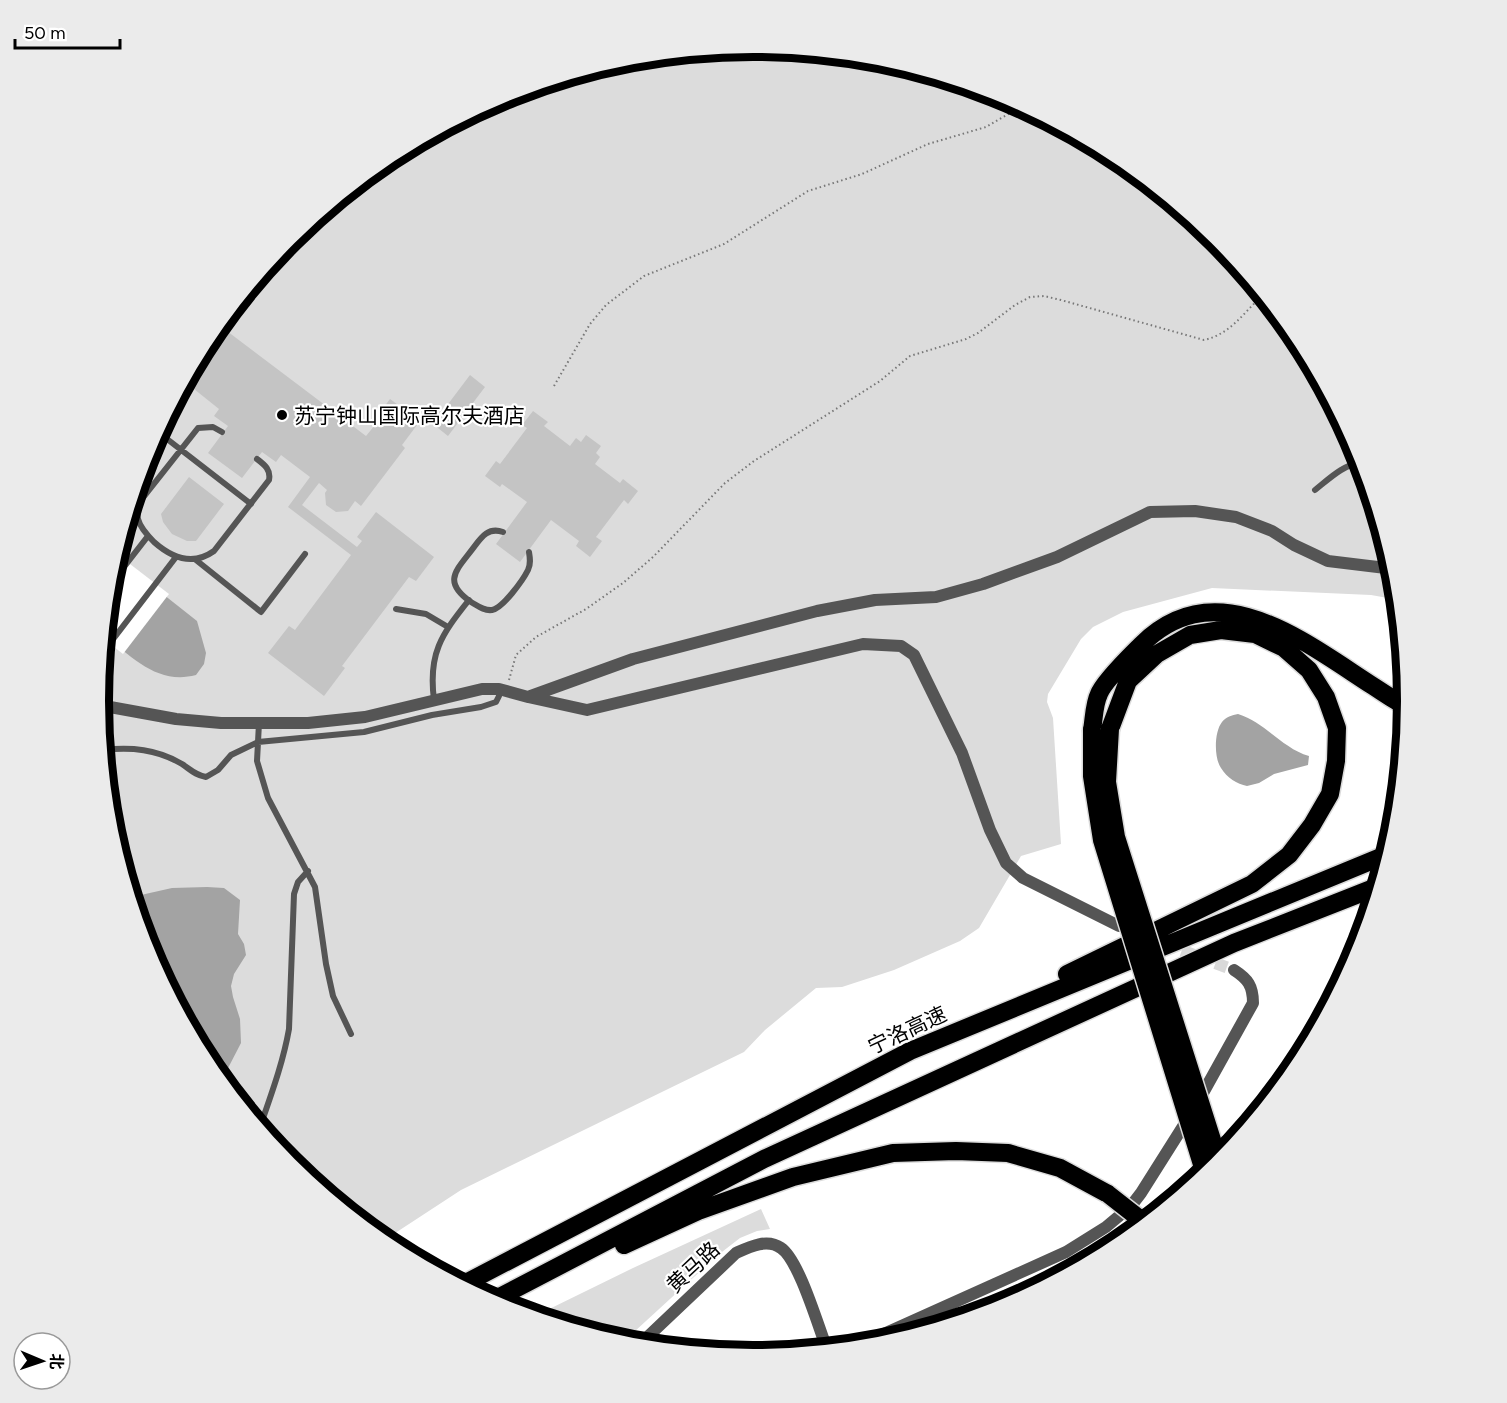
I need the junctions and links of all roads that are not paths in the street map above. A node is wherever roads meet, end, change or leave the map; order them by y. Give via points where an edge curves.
1 (222, 432) dead end
2 (166, 437) edge
3 (182, 449) junction
4 (257, 459) dead end
5 (1353, 465) edge
6 (1315, 490) dead end
7 (141, 500) edge
8 (251, 504) junction
9 (138, 511) edge
10 (138, 520) joint
11 (503, 532) dead end
12 (148, 536) junction
13 (530, 552) dead end
14 (305, 554) dead end
15 (176, 557) junction
16 (196, 560) junction
17 (1384, 568) edge
18 (123, 569) edge
19 (470, 600) junction
20 (396, 609) dead end
21 (448, 627) junction
22 (112, 639) edge
23 (503, 689) junction
24 (528, 697) junction
25 (434, 701) junction
26 (1398, 701) edge
27 (109, 707) edge
28 (259, 722) junction
29 (1101, 729) junction
30 (258, 742) junction
31 (111, 749) edge
32 (1378, 858) edge
33 (308, 871) junction
34 (1370, 890) edge
35 (1119, 926) dead end
36 (1234, 970) tunnel mouth
37 (351, 1034) dead end
38 (910, 1051) junction
39 (263, 1119) edge
40 (1215, 1150) edge
41 (1202, 1164) edge
42 (1139, 1218) edge
43 (470, 1281) edge
44 (503, 1295) edge
45 (510, 1298) edge
46 (889, 1332) edge
47 (648, 1337) edge
48 (824, 1342) edge

1 - 3 lane via 213,427 198,428
2 - 3 lane
3 - 7 lane
3 - 8 lane
4 - 8 lane via 270,474
5 - 6 lane
8 - 16 lane via 214,551
9 - 10 lane
10 - 12 lane
11 - 19 lane via 488,531 455,573 455,587
12 - 15 lane
12 - 18 lane
13 - 19 lane via 529,569 503,605 489,610
14 - 16 lane via 261,612
15 - 16 lane
15 - 22 lane
17 - 24 street via 1328,561 1236,517 1195,511 1150,513 1057,557 983,584 936,597 875,600 817,611 633,659
19 - 21 lane
20 - 21 lane via 426,614
21 - 25 lane via 434,657
23 - 24 street
23 - 25 street via 482,689
23 - 30 lane via 495,702 481,707 364,732
24 - 35 street via 587,710 863,644 901,646 914,655 962,753 1006,863 1023,878
25 - 28 street via 340,720
26 - 29 highway via 1267,622 1224,611 1189,615 1154,632 1099,693
27 - 28 street via 176,719
28 - 30 lane
29 - 38 highway via 1128,681 1157,654 1190,634 1221,630 1255,634 1284,648 1309,670 1326,697 1337,728 1330,794 1289,855 1252,884
29 - 40 highway, bridge via 1116,837
29 - 41 highway, bridge via 1092,776 1102,840
30 - 31 lane via 231,755 206,777 158,753
30 - 33 lane via 257,761 268,798
32 - 38 highway, 宁洛高速
33 - 37 lane via 315,887 333,996
33 - 39 lane via 294,894 286,1047
34 - 44 highway via 1234,943 775,1154
36 - 46 street via 1253,989 1253,1003 1207,1089 1131,1206 1066,1252
38 - 43 highway, 宁洛高速
42 - 45 highway, bridge via 1108,1194 1060,1168 1008,1153 893,1153 793,1177 698,1211
47 - 48 street, 黄马路 via 736,1253 754,1245 770,1244 792,1258

